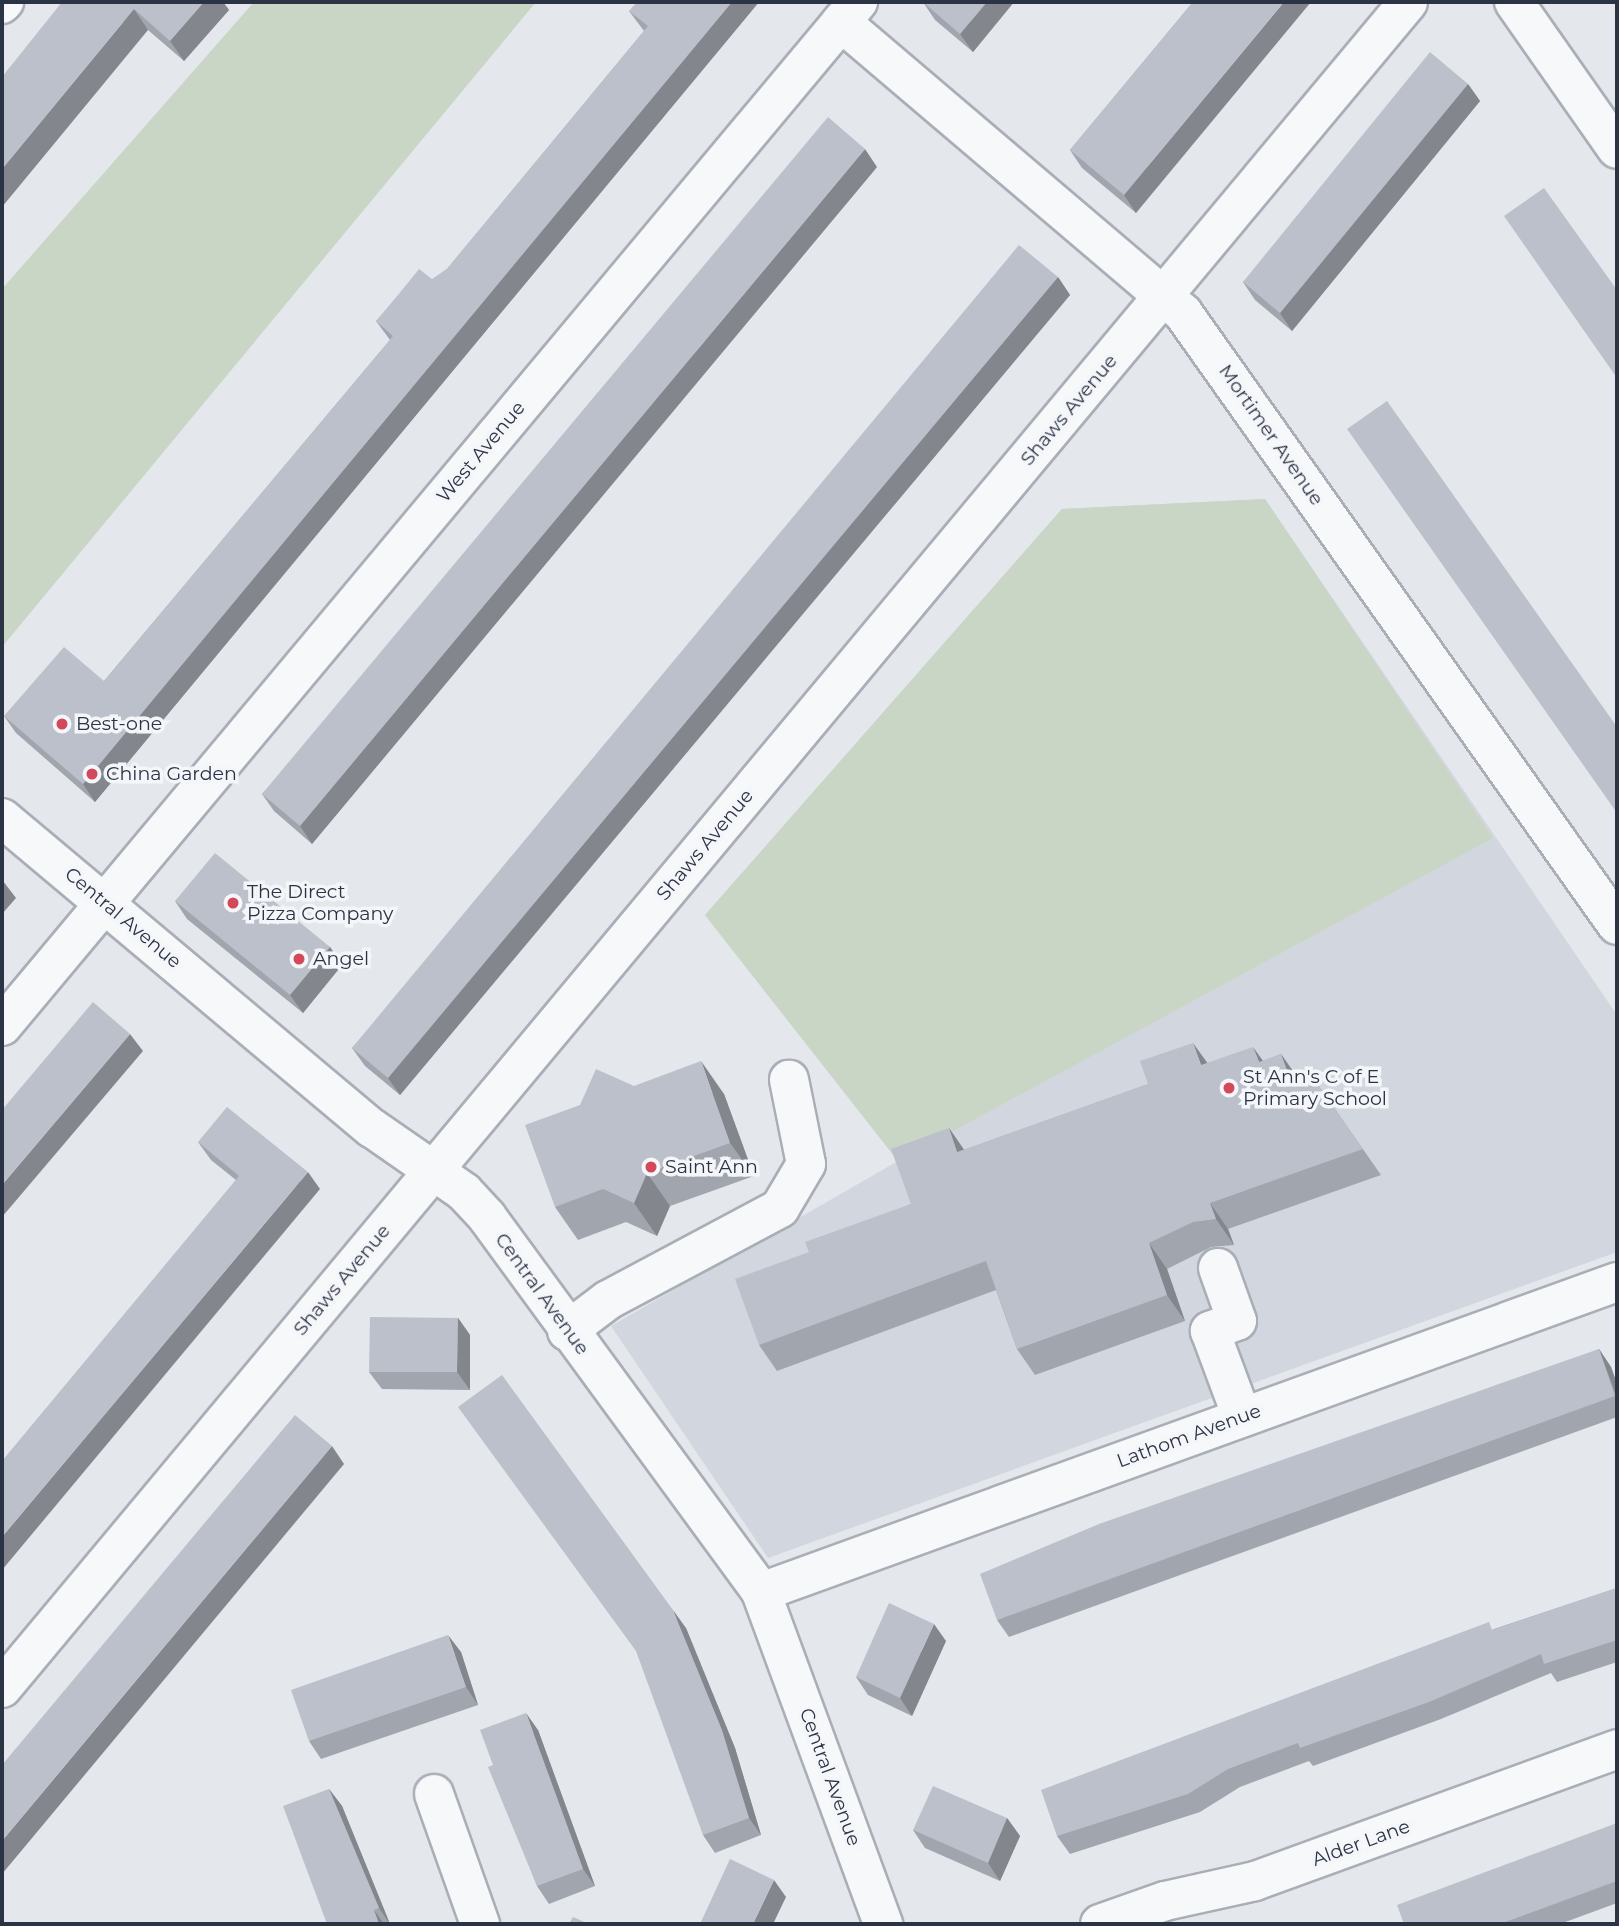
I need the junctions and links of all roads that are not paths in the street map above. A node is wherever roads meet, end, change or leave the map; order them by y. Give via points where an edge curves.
1 (1408, 2) edge
2 (1514, 2) edge
3 (849, 12) edge
4 (1617, 149) edge
5 (1165, 295) junction
6 (2, 818) edge
7 (105, 903) junction
8 (1617, 925) edge
9 (2, 1026) edge
10 (789, 1080) dead end
11 (434, 1170) junction
12 (1218, 1268) dead end
13 (1617, 1282) edge
14 (567, 1331) junction
15 (1242, 1417) junction
16 (761, 1592) junction
17 (2, 1688) edge
18 (1617, 1749) edge
19 (434, 1794) dead end
20 (480, 1924) edge
21 (883, 1924) edge
22 (1100, 1924) edge

1 - 5 street, Shaws Avenue
2 - 4 street
3 - 5 street, Mortimer Avenue
3 - 7 street, West Avenue
5 - 8 street, Mortimer Avenue via 1209,348
5 - 11 street, Shaws Avenue
6 - 7 street, Central Avenue
7 - 9 street, West Avenue
7 - 11 street, Central Avenue via 372,1128
10 - 14 street via 806,1164 780,1208 608,1300
11 - 14 street, Central Avenue via 487,1217
11 - 17 street, Shaws Avenue
12 - 15 street via 1237,1321 1210,1331
13 - 15 street, Lathom Avenue
14 - 16 street, Central Avenue
15 - 16 street, Lathom Avenue
16 - 21 street, Central Avenue
18 - 22 street, Alder Lane via 1255,1881 1165,1901
19 - 20 street

